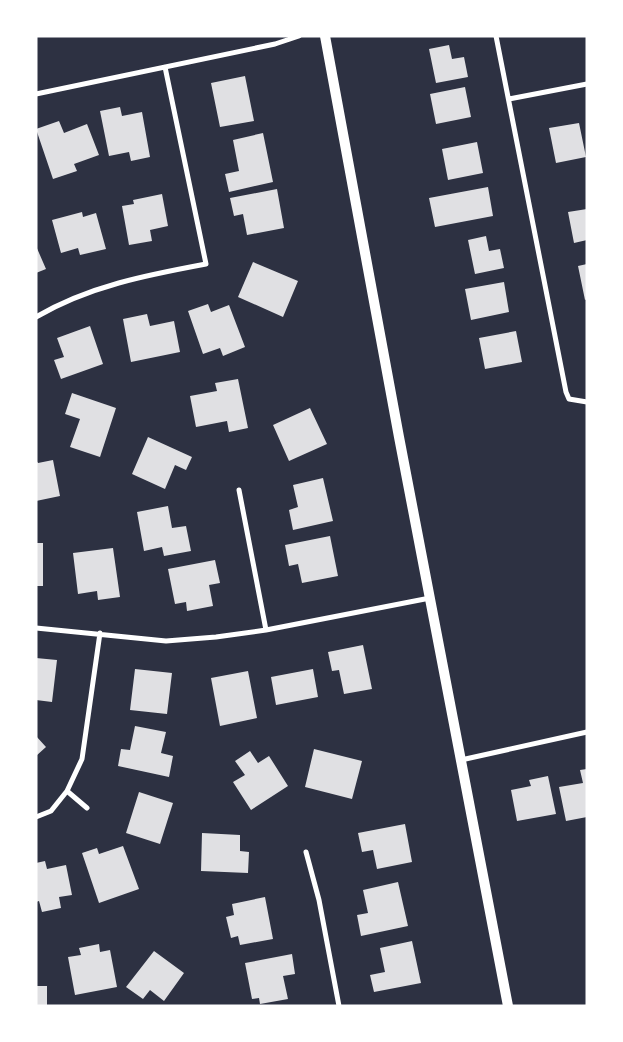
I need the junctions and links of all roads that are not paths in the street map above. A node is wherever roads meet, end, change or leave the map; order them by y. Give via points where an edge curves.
1 (299, 36) edge
2 (324, 36) edge
3 (496, 36) edge
4 (165, 67) junction
5 (587, 84) edge
6 (36, 94) edge
7 (509, 99) junction
8 (36, 317) edge
9 (587, 402) edge
10 (239, 490) dead end
11 (430, 598) junction
12 (36, 628) edge
13 (266, 630) junction
14 (100, 633) junction
15 (587, 732) edge
16 (461, 760) junction
17 (67, 791) junction
18 (87, 808) dead end
19 (36, 817) edge
20 (306, 852) dead end
21 (339, 1006) edge
22 (508, 1006) edge

1 - 4 street
2 - 11 main road
3 - 7 street
4 - 6 street
4 - 8 street via 206,264 129,278 56,305
5 - 7 street
7 - 9 street via 566,392 569,400
10 - 13 street
11 - 13 street
11 - 16 main road
12 - 14 street
13 - 14 street via 166,641
14 - 17 street via 82,759
15 - 16 street
16 - 22 main road
17 - 18 street
17 - 19 street via 51,811
20 - 21 street via 319,900

